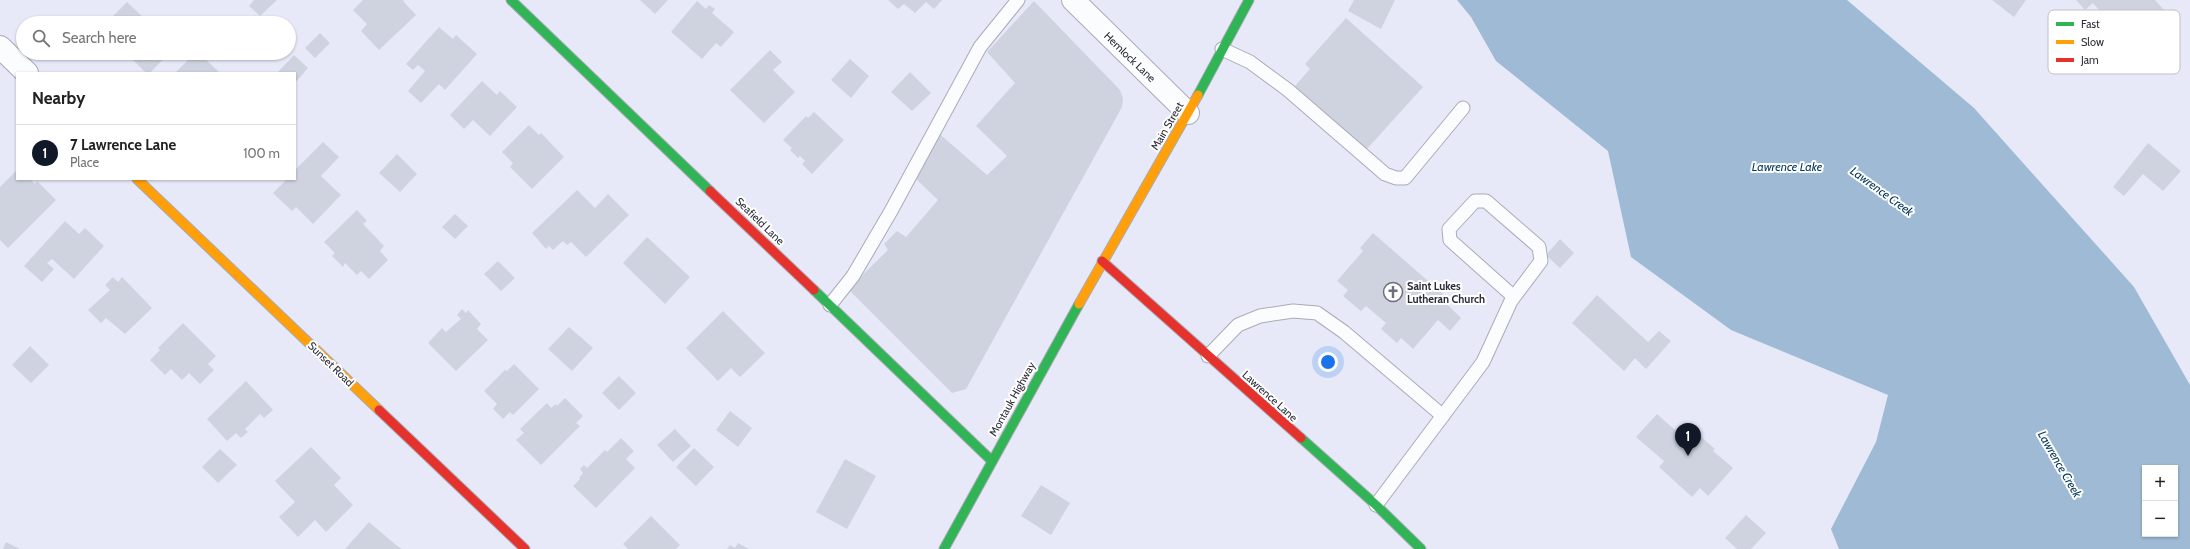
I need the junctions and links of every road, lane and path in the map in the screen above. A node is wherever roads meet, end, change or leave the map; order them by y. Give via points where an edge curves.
1 (511, 0) edge
2 (1018, 0) edge
3 (1073, 0) edge
4 (1249, 0) edge
5 (0, 47) edge
6 (1222, 49) junction
7 (26, 72) edge
8 (1464, 108) dead end
9 (1188, 113) junction
10 (138, 180) edge
11 (1102, 261) junction
12 (1514, 297) junction
13 (830, 305) junction
14 (1208, 356) junction
15 (1442, 416) junction
16 (992, 461) junction
17 (1376, 505) junction
18 (525, 549) edge
19 (944, 549) edge
20 (1422, 549) edge

1 - 13 street, Seafield Lane
2 - 13 lane via 980,47 891,211 853,276
3 - 9 street, Hemlock Lane
4 - 6 street, Main Street
5 - 7 street
6 - 8 lane via 1250,62 1288,90 1385,174 1396,178 1405,178
6 - 9 street, Main Street
9 - 11 street, Main Street
10 - 18 street, Sunset Road
11 - 14 street, Lawrence Lane
11 - 16 street, Montauk Highway
12 - 12 lane via 1541,260 1539,247 1486,201 1475,201 1449,229 1450,240
12 - 15 lane via 1483,362
13 - 16 street, Seafield Lane
14 - 15 lane via 1238,325 1255,318 1294,311 1317,313 1344,332
14 - 17 street, Lawrence Lane
15 - 17 lane
16 - 19 street, Montauk Highway
17 - 20 street, Lawrence Lane

